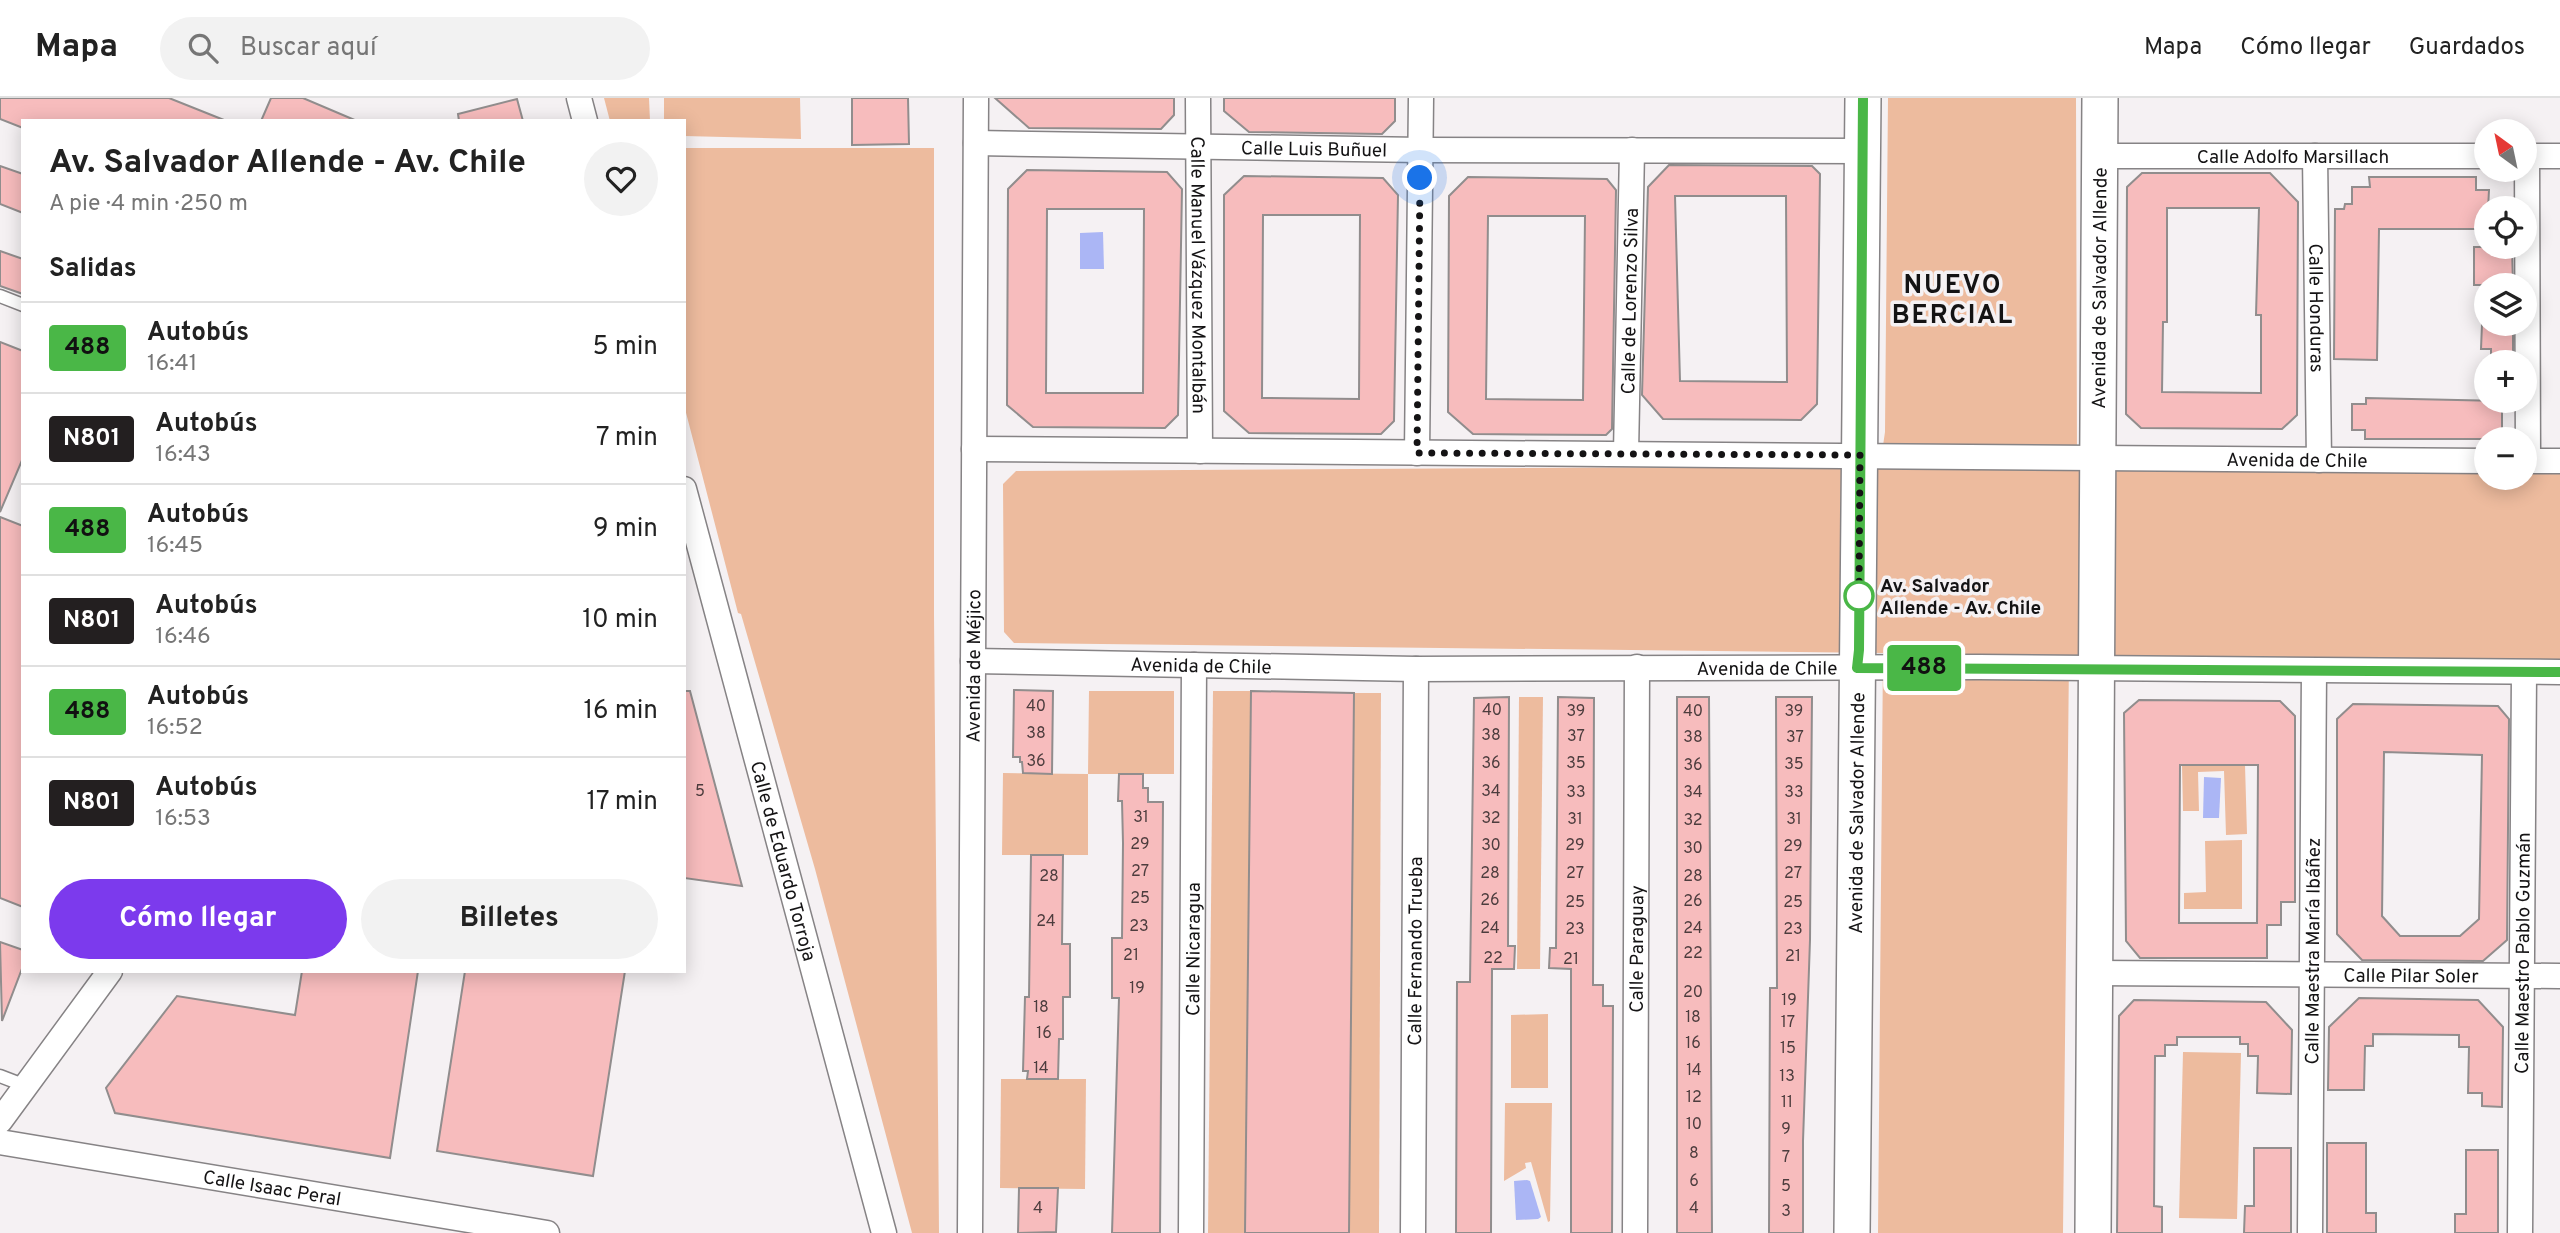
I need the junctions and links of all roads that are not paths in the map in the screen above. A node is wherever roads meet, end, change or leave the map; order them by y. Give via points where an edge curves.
1 (579, 98) edge
2 (976, 98) edge
3 (1198, 98) edge
4 (1421, 98) edge
5 (1863, 98) edge
6 (2100, 98) edge
7 (584, 119) edge
8 (976, 143) junction
9 (1197, 146) junction
10 (1421, 150) junction
11 (1632, 150) junction
12 (1863, 151) junction
13 (2099, 156) junction
14 (2315, 156) junction
15 (2474, 156) edge
16 (2538, 156) edge
17 (2560, 156) edge
18 (2526, 182) edge
19 (0, 296) edge
20 (21, 304) edge
21 (2526, 427) edge
22 (974, 449) junction
23 (1200, 451) junction
24 (1417, 453) junction
25 (1626, 453) junction
26 (1860, 455) junction
27 (2097, 458) junction
28 (2319, 460) junction
29 (2474, 461) edge
30 (2537, 461) edge
31 (2560, 461) edge
32 (686, 496) edge
33 (974, 661) junction
34 (1194, 665) junction
35 (1637, 667) junction
36 (1857, 668) junction
37 (1416, 669) junction
38 (2096, 670) junction
39 (2314, 671) junction
40 (2560, 672) edge
41 (2524, 673) junction
42 (109, 973) edge
43 (2094, 973) junction
44 (2524, 975) junction
45 (2311, 976) junction
46 (2560, 976) edge
47 (0, 1076) edge
48 (26, 1086) junction
49 (0, 1121) edge
50 (0, 1142) edge
51 (547, 1233) edge
52 (884, 1233) edge
53 (970, 1233) edge
54 (1191, 1233) edge
55 (1413, 1233) edge
56 (1636, 1233) edge
57 (1852, 1233) edge
58 (2093, 1233) edge
59 (2310, 1233) edge
60 (2520, 1233) edge

1 - 7 street
2 - 8 street, Avenida de Méjico
3 - 9 street, Calle Manuel Vázquez Montalbán
4 - 10 street
5 - 12 street, Avenida de Salvador Allende
6 - 13 street, Avenida de Salvador Allende
8 - 9 street, Calle Luis Buñuel
8 - 22 street, Avenida de Méjico
9 - 10 street, Calle Luis Buñuel
9 - 23 street, Calle Manuel Vázquez Montalbán
10 - 11 street, Calle Luis Buñuel
10 - 24 street
11 - 12 street, Calle Luis Buñuel
11 - 25 street, Calle de Lorenzo Silva
12 - 26 street, Avenida de Salvador Allende
13 - 14 street, Calle Adolfo Marsillach
13 - 27 street, Avenida de Salvador Allende
14 - 15 street, Calle Adolfo Marsillach
14 - 28 street, Calle Honduras
16 - 17 street
18 - 21 street
19 - 20 lane
22 - 23 street, Avenida de Chile
22 - 33 street, Avenida de Méjico
23 - 24 street, Avenida de Chile
24 - 25 street, Avenida de Chile
25 - 26 street, Avenida de Chile
26 - 27 street, Avenida de Chile
26 - 36 street, Avenida de Salvador Allende
27 - 28 street, Avenida de Chile
27 - 38 street, Avenida de Salvador Allende
28 - 29 street, Avenida de Chile
30 - 31 street
32 - 52 street, Calle de Eduardo Torroja
33 - 34 street, Avenida de Chile
33 - 53 street, Avenida de Méjico
34 - 37 street, Avenida de Chile
34 - 54 street, Calle Nicaragua
35 - 36 street, Avenida de Chile
35 - 37 street, Avenida de Chile
35 - 56 street, Calle Paraguay
36 - 38 street, Avenida de Chile
36 - 57 street, Avenida de Salvador Allende
37 - 55 street, Calle Fernando Trueba
38 - 39 street, Avenida de Chile
38 - 43 street, Avenida de Salvador Allende
39 - 41 street, Avenida de Chile
39 - 45 street, Calle Maestra María Ibáñez
40 - 41 street, Avenida de Chile
41 - 44 street, Calle Maestro Pablo Guzmán
42 - 48 street
43 - 45 street, Calle Pilar Soler
43 - 58 street, Avenida de Salvador Allende
44 - 45 street, Calle Pilar Soler
44 - 46 street, Calle Pilar Soler
44 - 60 street, Calle Maestro Pablo Guzmán
45 - 59 street, Calle Maestra María Ibáñez
47 - 48 lane
48 - 49 street
50 - 51 street, Calle Isaac Peral

